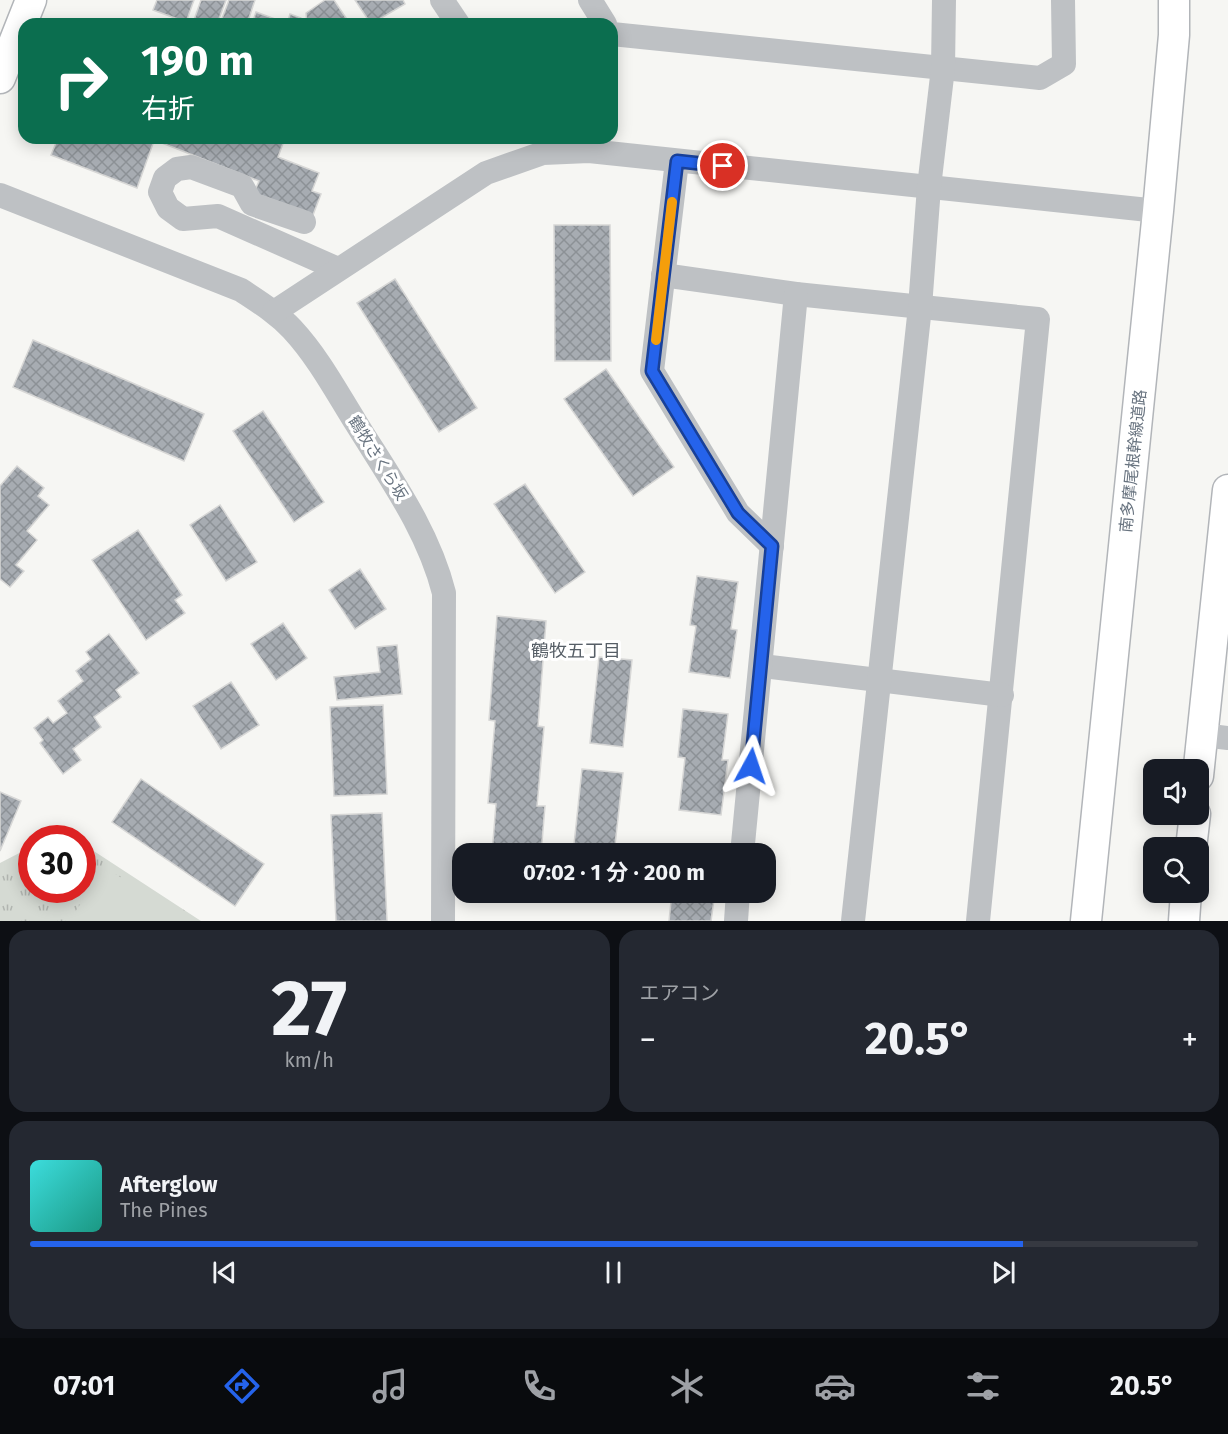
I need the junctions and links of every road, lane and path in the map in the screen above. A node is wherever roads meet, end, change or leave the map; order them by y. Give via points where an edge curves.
1 (31, 0) edge
2 (442, 0) edge
3 (590, 0) edge
4 (944, 0) edge
5 (1064, 0) edge
6 (1174, 0) edge
7 (24, 18) edge
8 (454, 18) edge
9 (601, 18) edge
10 (18, 33) edge
11 (618, 35) edge
12 (943, 68) junction
13 (0, 78) edge
14 (538, 146) edge
15 (677, 161) junction
16 (929, 187) junction
17 (0, 195) edge
18 (1158, 211) junction
19 (304, 222) dead end
20 (338, 269) junction
21 (663, 275) junction
22 (796, 294) junction
23 (920, 307) junction
24 (274, 312) junction
25 (1228, 490) edge
26 (772, 546) junction
27 (762, 666) junction
28 (879, 679) junction
29 (1002, 695) junction
30 (1215, 737) edge
31 (1205, 759) edge
32 (743, 843) edge
33 (737, 903) edge
34 (1185, 903) edge
35 (443, 921) edge
36 (736, 921) edge
37 (853, 921) edge
38 (978, 921) edge
39 (1086, 921) edge
40 (1184, 921) edge

1 - 7 main road
2 - 8 street
3 - 9 street
4 - 12 street
5 - 12 street via 1064,64 1040,78
6 - 18 main road, 南多摩尾根幹線道路
10 - 13 main road
11 - 12 street
12 - 16 street
14 - 15 street
14 - 20 street via 486,173
15 - 16 street
15 - 21 street
16 - 18 street
16 - 23 street
17 - 24 street, 鶴牧さくら坂 via 242,290
18 - 39 main road, 南多摩尾根幹線道路
19 - 20 street via 252,204 242,186 191,167 177,169 165,178 160,192 168,208 183,219 218,216
20 - 24 street
21 - 22 street
21 - 26 street via 652,371 738,513
22 - 23 street
22 - 26 street
23 - 28 street
23 - 29 street via 1038,319
24 - 35 street, 鶴牧さくら坂 via 316,359 419,525 436,562 444,593
25 - 30 main road
26 - 27 street
27 - 28 street
27 - 32 street
28 - 29 street
28 - 37 street
29 - 38 street
30 - 31 main road
33 - 36 street
34 - 40 main road

